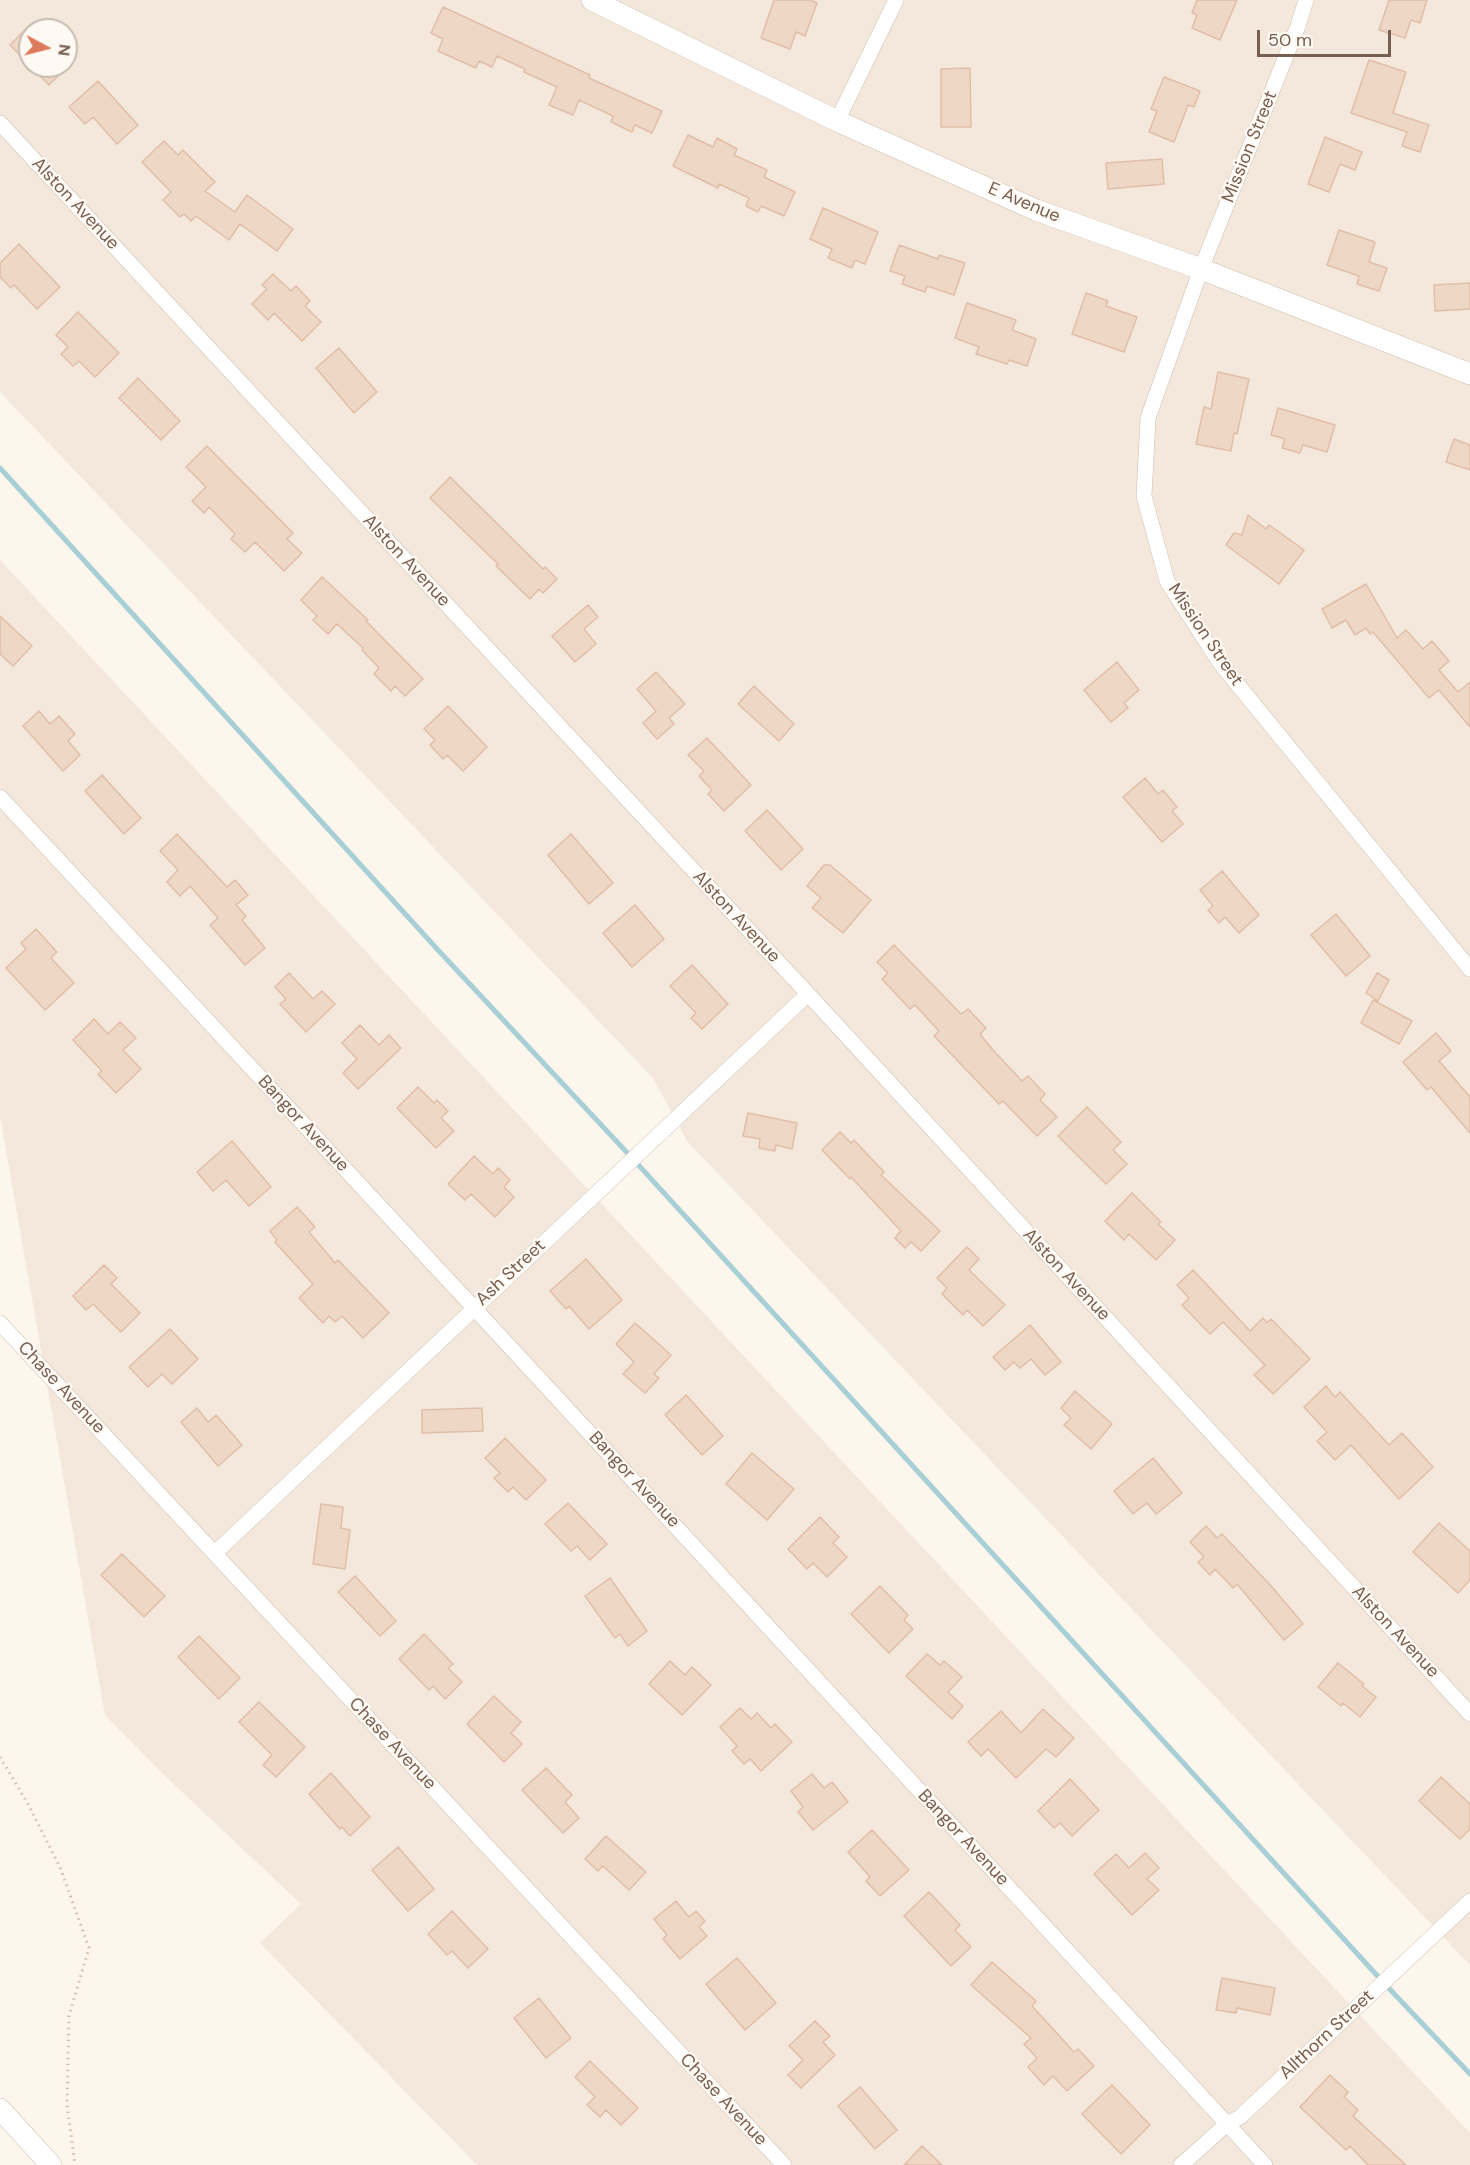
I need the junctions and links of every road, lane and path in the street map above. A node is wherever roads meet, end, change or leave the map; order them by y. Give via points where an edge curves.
1 (592, 0) edge
2 (896, 0) edge
3 (1306, 0) edge
4 (837, 121) junction
5 (0, 123) edge
6 (1201, 269) junction
7 (1470, 374) edge
8 (0, 797) edge
9 (1470, 969) edge
10 (808, 994) junction
11 (474, 1308) junction
12 (0, 1323) edge
13 (215, 1553) junction
14 (1470, 1714) edge
15 (0, 1757) edge
16 (1470, 1901) edge
17 (0, 2109) edge
18 (1227, 2124) junction
19 (51, 2165) edge
20 (75, 2165) edge
21 (784, 2165) edge
22 (1181, 2165) edge
23 (1265, 2165) edge

1 - 4 street, E Avenue
2 - 4 street
3 - 6 street, Mission Street
4 - 6 street, E Avenue via 1036,210
5 - 10 street, Alston Avenue
6 - 7 street, E Avenue
6 - 9 street, Mission Street via 1148,418 1144,496 1167,581 1220,663
8 - 11 street, Bangor Avenue
10 - 11 street, Ash Street
10 - 14 street, Alston Avenue
11 - 13 street, Ash Street
11 - 18 street, Bangor Avenue
12 - 13 street, Chase Avenue
13 - 21 street, Chase Avenue
15 - 20 path via 60,1867 89,1948 69,2016 67,2104
16 - 18 street, Allthorn Street via 1240,2117
17 - 19 street
18 - 22 street, Allthorn Street
18 - 23 street, Bangor Avenue

